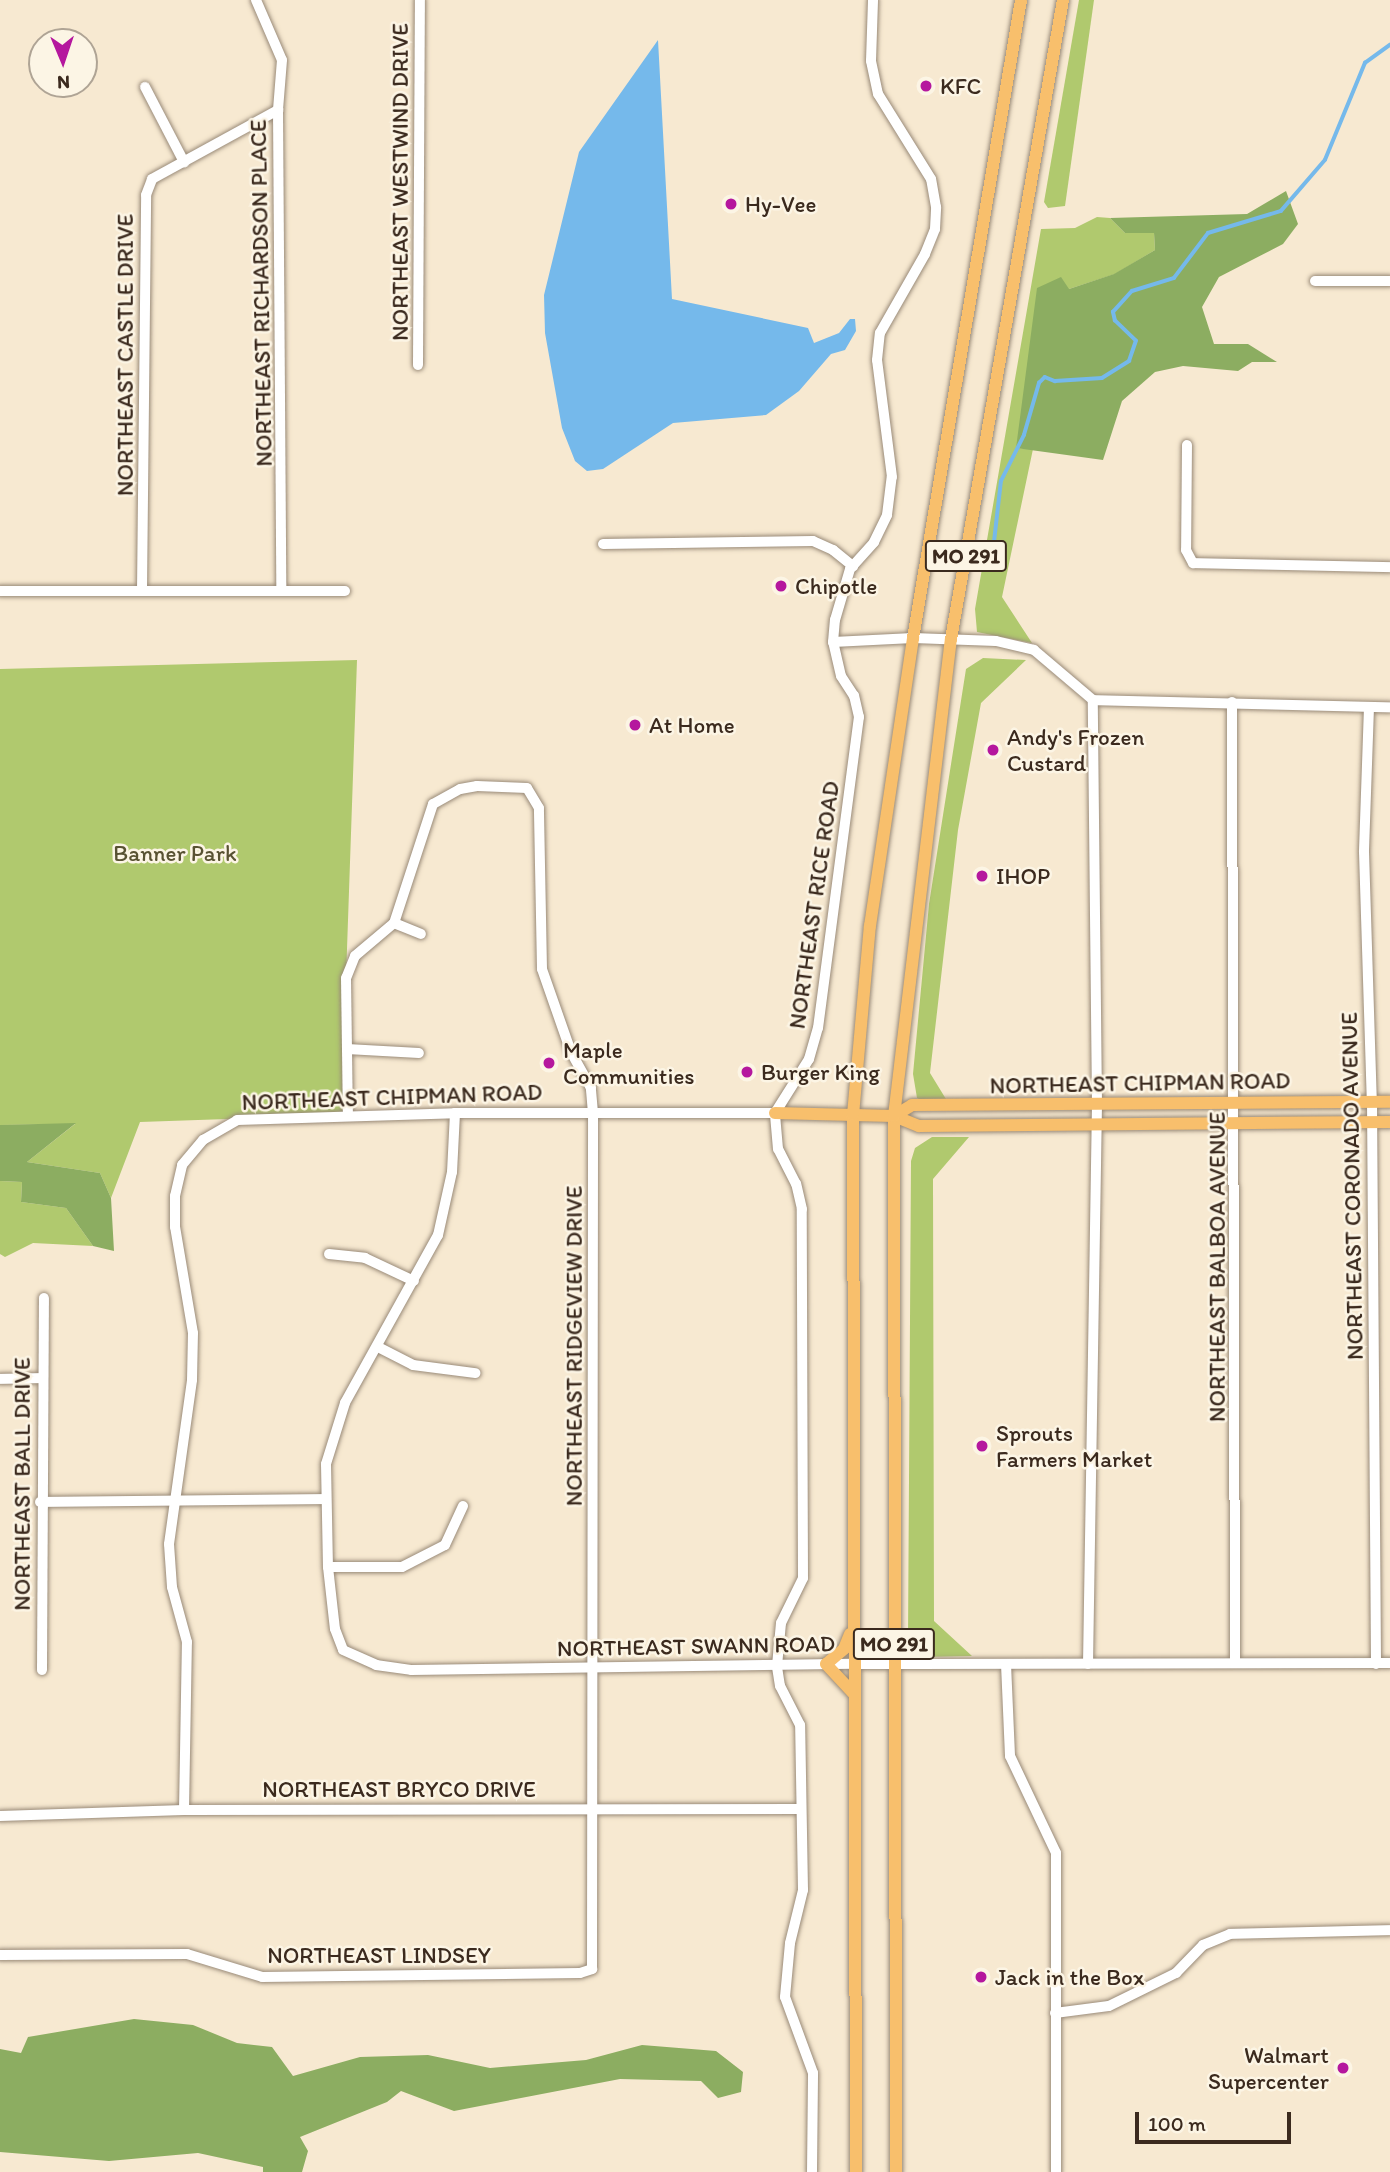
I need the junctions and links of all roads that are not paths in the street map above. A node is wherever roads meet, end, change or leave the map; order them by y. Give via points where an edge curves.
1 (256, 0) edge
2 (421, 0) edge
3 (873, 0) edge
4 (1021, 0) edge
5 (1063, 0) edge
6 (145, 87) dead end
7 (278, 110) junction
8 (184, 162) junction
9 (1315, 281) dead end
10 (1390, 281) edge
11 (418, 365) dead end
12 (1187, 445) dead end
13 (603, 544) dead end
14 (853, 566) junction
15 (1390, 567) edge
16 (281, 590) junction
17 (0, 591) edge
18 (345, 591) dead end
19 (142, 592) junction
20 (913, 638) junction
21 (951, 639) junction
22 (834, 642) junction
23 (1093, 700) junction
24 (1232, 702) junction
25 (1390, 706) edge
26 (1369, 707) junction
27 (394, 923) junction
28 (421, 934) dead end
29 (347, 1049) junction
30 (419, 1053) dead end
31 (1372, 1102) junction
32 (1390, 1102) edge
33 (1237, 1103) junction
34 (1008, 1105) junction
35 (1097, 1106) junction
36 (455, 1113) junction
37 (593, 1113) junction
38 (775, 1113) junction
39 (348, 1115) junction
40 (853, 1115) junction
41 (894, 1116) junction
42 (1372, 1122) junction
43 (1390, 1122) edge
44 (1237, 1123) junction
45 (1097, 1125) junction
46 (1009, 1126) junction
47 (329, 1254) dead end
48 (414, 1281) junction
49 (44, 1298) dead end
50 (378, 1347) junction
51 (475, 1373) dead end
52 (40, 1378) junction
53 (0, 1379) edge
54 (325, 1499) junction
55 (40, 1502) junction
56 (173, 1502) junction
57 (463, 1506) dead end
58 (328, 1567) junction
59 (852, 1627) junction
60 (1235, 1663) junction
61 (1390, 1663) edge
62 (826, 1664) junction
63 (853, 1664) junction
64 (894, 1664) junction
65 (1006, 1664) junction
66 (1088, 1664) junction
67 (1376, 1664) junction
68 (777, 1666) junction
69 (593, 1667) junction
70 (42, 1670) dead end
71 (853, 1693) junction
72 (590, 1807) junction
73 (798, 1809) junction
74 (184, 1810) junction
75 (0, 1816) edge
76 (1390, 1930) edge
77 (0, 1955) edge
78 (592, 1969) joint
79 (1055, 2013) junction
80 (812, 2172) edge
81 (856, 2172) edge
82 (896, 2172) edge
83 (1056, 2172) edge

1 - 7 street, NORTHEAST RICHARDSON PLACE via 282,61
2 - 11 street, NORTHEAST WESTWIND DRIVE
3 - 14 street, NORTHEAST RICE ROAD via 871,61 878,94 931,179 935,229 880,333 877,360 892,477 889,502 874,542
4 - 20 main road, MO 291
5 - 21 main road, MO 291
6 - 8 street
7 - 8 street, NORTHEAST CASTLE DRIVE
7 - 16 street, NORTHEAST RICHARDSON PLACE
8 - 19 street, NORTHEAST CASTLE DRIVE via 152,179 146,195
9 - 10 street
12 - 15 street via 1186,550 1193,563
13 - 14 street via 813,541
14 - 22 street, NORTHEAST RICE ROAD via 835,620
16 - 18 street
16 - 19 street
17 - 19 street
20 - 21 street
20 - 22 street
20 - 40 main road, MO 291 via 870,926
21 - 23 street via 996,641 1034,650
21 - 41 main road, MO 291
22 - 38 street, NORTHEAST RICE ROAD via 841,676 854,696 858,724 818,1028 809,1059
23 - 24 street
23 - 35 street
24 - 26 street
24 - 33 street, NORTHEAST BALBOA AVENUE
25 - 26 street
26 - 31 street, NORTHEAST CORONADO AVENUE via 1364,852
27 - 28 street
27 - 29 street via 355,956 346,978
27 - 37 street, NORTHEAST RIDGEVIEW DRIVE via 433,804 460,789 477,786 527,788 539,808 542,968 571,1052 591,1088
29 - 30 street
29 - 39 street
31 - 32 main road, NORTHEAST CHIPMAN ROAD
31 - 33 main road, NORTHEAST CHIPMAN ROAD
31 - 42 street, NORTHEAST CORONADO AVENUE
33 - 35 main road, NORTHEAST CHIPMAN ROAD
33 - 44 street, NORTHEAST BALBOA AVENUE
34 - 35 main road, NORTHEAST CHIPMAN ROAD
34 - 41 main road, NORTHEAST CHIPMAN ROAD via 912,1105
34 - 46 main road
35 - 45 street
36 - 37 street, NORTHEAST CHIPMAN ROAD
36 - 39 street, NORTHEAST CHIPMAN ROAD
36 - 48 street via 452,1172 438,1236
37 - 38 street, NORTHEAST CHIPMAN ROAD
37 - 69 street, NORTHEAST RIDGEVIEW DRIVE
38 - 40 main road, NORTHEAST CHIPMAN ROAD
38 - 68 street via 778,1149 796,1184 802,1209 803,1578 781,1623
39 - 56 street, NORTHEAST CHIPMAN ROAD via 237,1120 203,1140 182,1165 175,1196 176,1227 193,1334 192,1380
40 - 41 main road, NORTHEAST CHIPMAN ROAD
40 - 59 main road, MO 291
41 - 46 main road, NORTHEAST CHIPMAN ROAD via 919,1126
41 - 64 main road, MO 291
42 - 43 main road, NORTHEAST CHIPMAN ROAD
42 - 44 main road, NORTHEAST CHIPMAN ROAD
42 - 67 street, NORTHEAST CORONADO AVENUE
44 - 45 main road, NORTHEAST CHIPMAN ROAD
44 - 60 street, NORTHEAST BALBOA AVENUE
45 - 46 main road, NORTHEAST CHIPMAN ROAD
45 - 66 street
47 - 48 street via 365,1258
48 - 50 street
49 - 52 street, NORTHEAST BALL DRIVE
50 - 51 street via 413,1365
50 - 54 street via 334,1429
52 - 53 street
52 - 55 street, NORTHEAST BALL DRIVE
54 - 56 street
54 - 58 street
55 - 56 street
55 - 70 street, NORTHEAST BALL DRIVE
56 - 74 street via 172,1587 187,1642
57 - 58 street via 445,1545 402,1567
58 - 69 street, NORTHEAST SWANN ROAD via 335,1629 343,1650 376,1665 411,1670
59 - 62 main road via 844,1649
59 - 63 main road, MO 291
60 - 66 street, NORTHEAST SWANN ROAD
60 - 67 street, NORTHEAST SWANN ROAD
61 - 67 street, NORTHEAST SWANN ROAD
62 - 63 street, NORTHEAST SWANN ROAD
62 - 68 street, NORTHEAST SWANN ROAD
62 - 71 main road
63 - 64 street, NORTHEAST SWANN ROAD
63 - 71 main road, MO 291
64 - 65 street, NORTHEAST SWANN ROAD
64 - 82 main road, MO 291
65 - 66 street, NORTHEAST SWANN ROAD
65 - 79 street via 1010,1756 1056,1853
68 - 69 street, NORTHEAST SWANN ROAD
68 - 73 street via 780,1686 800,1725
69 - 72 street, NORTHEAST RIDGEVIEW DRIVE
71 - 81 main road, MO 291
72 - 73 street, NORTHEAST BRYCO DRIVE
72 - 74 street, NORTHEAST BRYCO DRIVE
72 - 78 street, NORTHEAST RIDGEVIEW DRIVE
73 - 80 street via 803,1891 790,1943 785,1997 813,2073
74 - 75 street, NORTHEAST BRYCO DRIVE
76 - 79 street via 1230,1934 1203,1945 1176,1973 1109,2006
77 - 78 street, NORTHEAST LINDSEY via 187,1954 262,1977 580,1973
79 - 83 street

